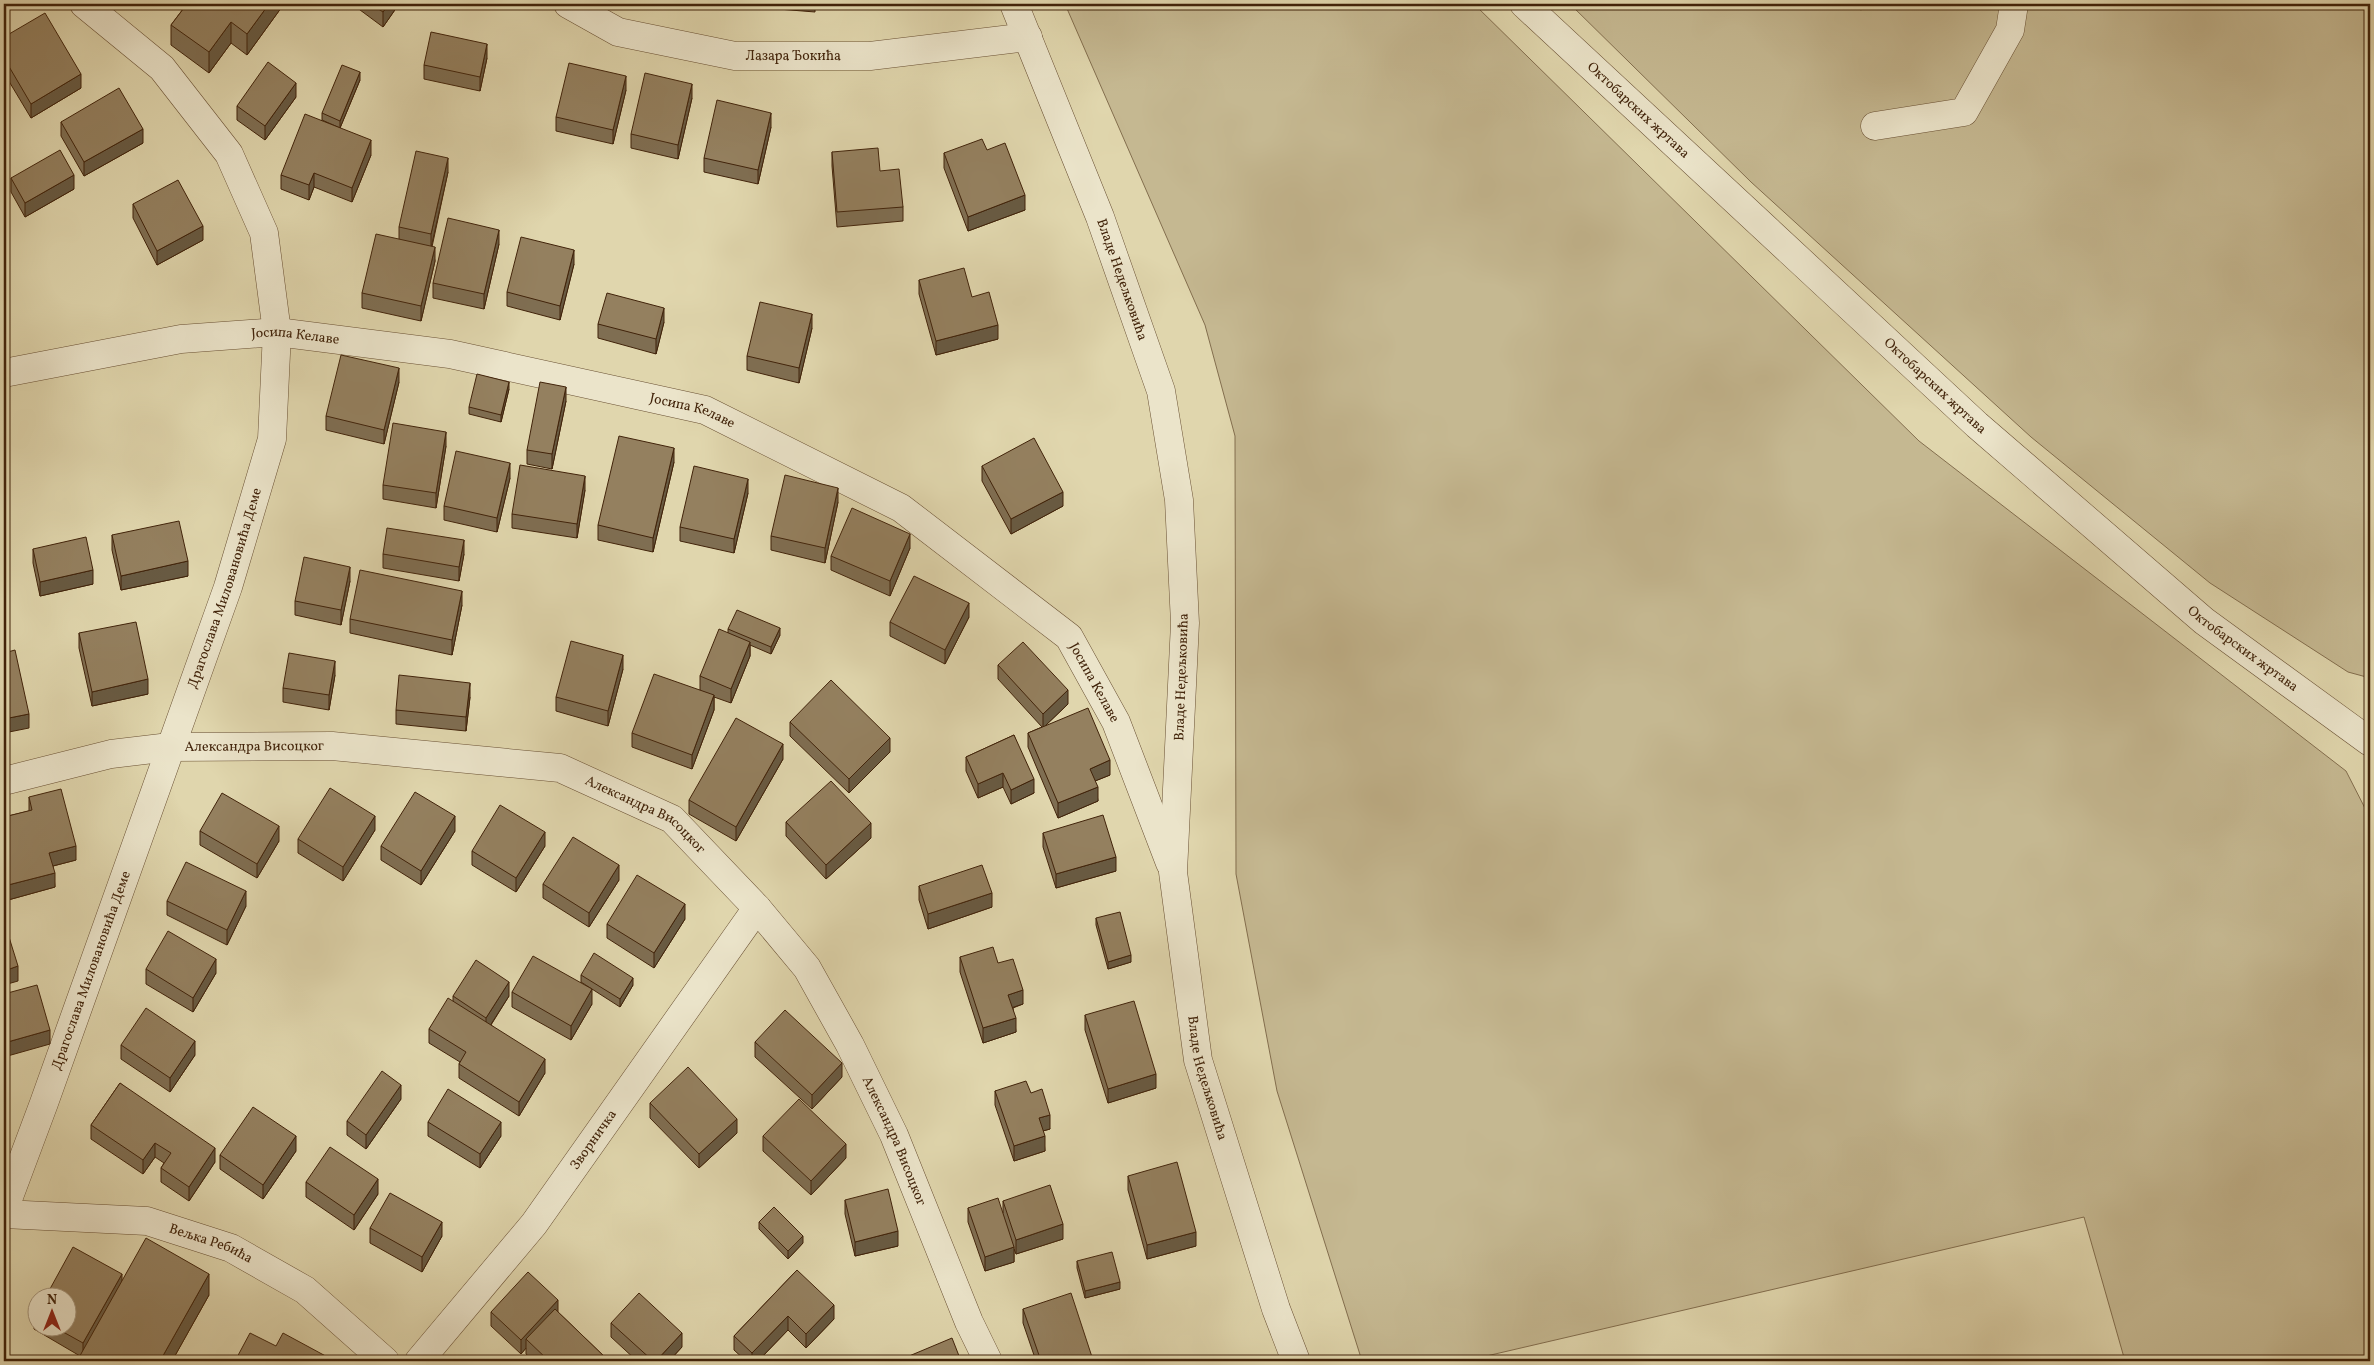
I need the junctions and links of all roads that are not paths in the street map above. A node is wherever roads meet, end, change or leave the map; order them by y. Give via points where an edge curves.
1 (84, 4) edge
2 (568, 4) edge
3 (1014, 4) edge
4 (1524, 4) edge
5 (2014, 4) edge
6 (1028, 37) junction
7 (1875, 126) dead end
8 (277, 332) junction
9 (4, 373) edge
10 (2370, 742) edge
11 (170, 747) junction
12 (4, 781) edge
13 (1173, 872) junction
14 (757, 908) junction
15 (4, 1210) edge
16 (4, 1214) edge
17 (385, 1361) edge
18 (419, 1361) edge
19 (988, 1361) edge
20 (1296, 1361) edge

1 - 8 street, Драгослава Миловановића Деме via 162,68 229,154 264,233
2 - 6 street, Лазара Ђокића via 618,32 735,56 870,56
3 - 6 street, Владе Недељковића
4 - 10 street, Октобарских жртава via 1992,438 2204,621
5 - 7 street via 2010,30 1964,112
6 - 13 street, Владе Недељковића via 1100,217 1162,391 1179,500 1185,623
8 - 9 street, Јосипа Келаве via 181,339
8 - 11 street, Драгослава Миловановића Деме via 272,439 228,587
8 - 13 street, Јосипа Келаве via 450,354 705,410 901,508 1069,637 1116,722
11 - 12 street, Александра Висоцког via 111,754
11 - 14 street, Александра Висоцког via 332,746 560,768 672,819
11 - 15 street, Драгослава Миловановића Деме
13 - 20 street, Владе Недељковића via 1198,1060 1276,1309
14 - 18 street, Зворничка via 534,1224
14 - 19 street, Александра Висоцког via 807,968 850,1045 894,1135 969,1322
16 - 17 street, Вељка Ребића via 147,1221 231,1248 305,1290

